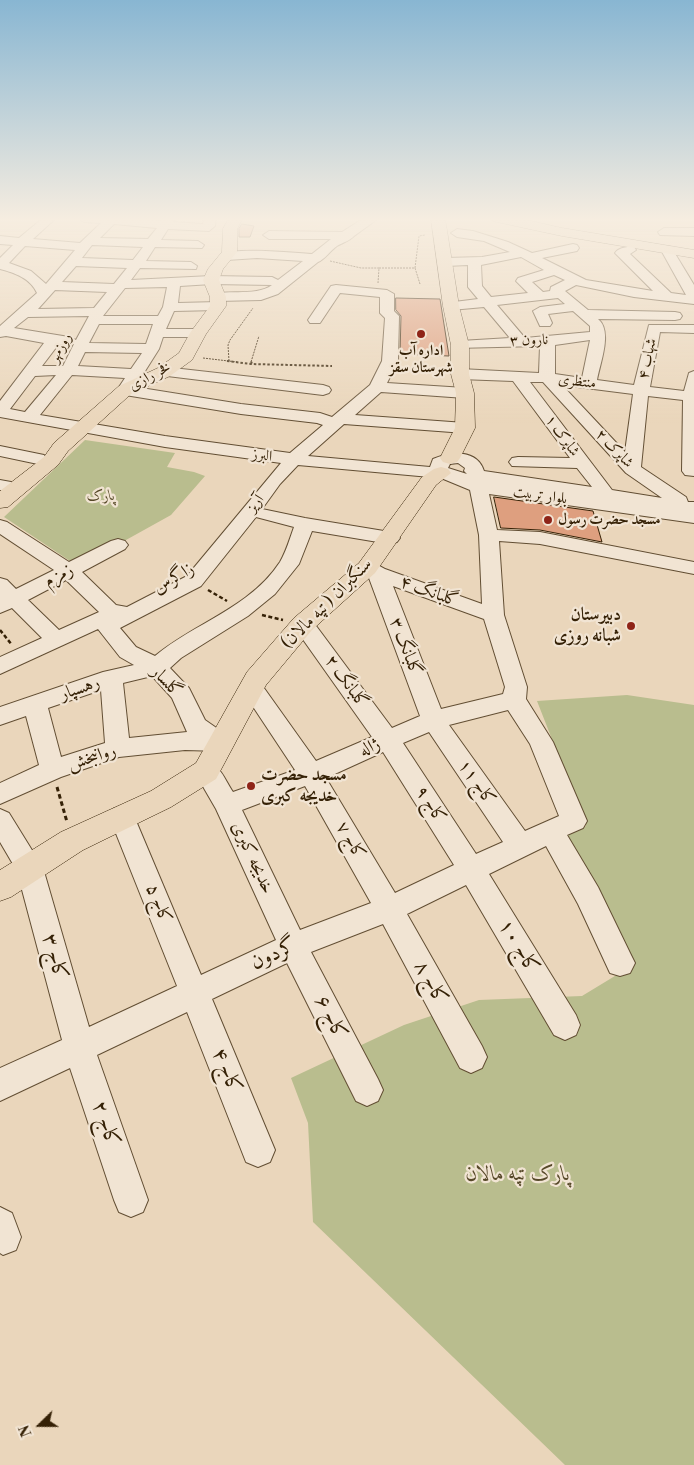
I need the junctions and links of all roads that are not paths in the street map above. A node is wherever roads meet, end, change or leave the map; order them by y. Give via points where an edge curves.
1 (43, 286) edge
2 (51, 286) edge
3 (112, 286) edge
4 (119, 286) edge
5 (177, 286) edge
6 (217, 286) edge
7 (278, 286) edge
8 (449, 286) edge
9 (474, 286) edge
10 (527, 286) edge
11 (567, 286) edge
12 (601, 286) edge
13 (656, 286) edge
14 (688, 286) edge
15 (48, 290) junction
16 (558, 292) junction
17 (639, 294) junction
18 (666, 296) junction
19 (694, 298) edge
20 (486, 301) junction
21 (218, 302) junction
22 (451, 306) junction
23 (170, 307) junction
24 (542, 310) junction
25 (580, 311) junction
26 (26, 313) junction
27 (97, 316) junction
28 (618, 316) junction
29 (694, 316) edge
30 (315, 320) dead end
31 (160, 327) junction
32 (2, 332) edge
33 (198, 333) junction
34 (598, 335) junction
35 (54, 340) junction
36 (520, 341) junction
37 (548, 341) junction
38 (496, 342) junction
39 (83, 344) junction
40 (460, 345) junction
41 (152, 349) junction
42 (68, 370) junction
43 (32, 371) junction
44 (164, 372) junction
45 (136, 374) junction
46 (460, 374) junction
47 (496, 375) junction
48 (694, 376) edge
49 (519, 378) junction
50 (547, 378) junction
51 (589, 382) junction
52 (377, 387) junction
53 (125, 390) junction
54 (641, 391) junction
55 (464, 393) junction
56 (692, 396) edge
57 (0, 412) edge
58 (29, 418) junction
59 (332, 420) junction
60 (84, 428) junction
61 (465, 428) junction
62 (0, 451) edge
63 (38, 460) dead end
64 (293, 460) junction
65 (518, 462) dead end
66 (582, 463) junction
67 (632, 469) junction
68 (693, 470) edge
69 (462, 471) junction
70 (650, 483) junction
71 (2, 491) edge
72 (605, 493) junction
73 (264, 514) dead end
74 (693, 514) edge
75 (306, 524) junction
76 (0, 526) edge
77 (489, 535) junction
78 (390, 538) junction
79 (118, 545) dead end
80 (221, 550) joint
81 (694, 568) edge
82 (69, 571) junction
83 (372, 571) junction
84 (5, 597) edge
85 (493, 614) junction
86 (110, 620) junction
87 (303, 624) junction
88 (56, 639) junction
89 (0, 666) edge
90 (157, 667) junction
91 (111, 678) junction
92 (251, 687) junction
93 (514, 700) junction
94 (35, 705) junction
95 (2, 715) edge
96 (433, 720) junction
97 (388, 740) junction
98 (220, 742) junction
99 (118, 748) junction
100 (52, 770) junction
101 (206, 771) junction
102 (311, 774) junction
103 (0, 794) edge
104 (227, 805) junction
105 (122, 816) junction
106 (0, 820) edge
107 (550, 831) junction
108 (520, 846) junction
109 (30, 868) junction
110 (471, 869) junction
111 (0, 887) edge
112 (389, 908) junction
113 (292, 946) junction
114 (620, 963) dead end
115 (194, 992) junction
116 (566, 1025) dead end
117 (79, 1047) junction
118 (471, 1057) dead end
119 (0, 1085) edge
120 (367, 1090) dead end
121 (258, 1150) dead end
122 (131, 1200) dead end

1 - 15 street
2 - 15 street
3 - 15 street
4 - 27 street, روزمهر
5 - 23 street
6 - 21 main road
7 - 21 street via 256,296
8 - 22 main road
9 - 20 street
10 - 24 street
11 - 16 street
12 - 17 street
13 - 18 street
14 - 19 street
15 - 26 street
16 - 24 street
16 - 25 street
17 - 18 street
17 - 28 street via 632,305
18 - 19 street
20 - 22 street
20 - 24 street
20 - 36 street
21 - 23 street
21 - 33 main road, فخر رازی
22 - 40 main road
23 - 31 street
24 - 25 street
25 - 28 street
25 - 34 street via 597,325
26 - 27 street
26 - 32 street
27 - 31 street
27 - 39 street, روزمهر
28 - 29 street
29 - 54 street, شهاب ۴ via 654,328
30 - 52 street via 336,289 387,294 387,313 392,316 390,360
31 - 33 street
31 - 41 street
32 - 35 street
33 - 44 main road, فخر رازی via 186,356
34 - 37 street, نارون ۳
34 - 51 street
35 - 39 street
35 - 43 street
36 - 37 street, نارون ۳
36 - 38 street, نارون ۳
37 - 50 street
38 - 40 street, نارون ۳
38 - 47 street
39 - 41 street
39 - 42 street, روزمهر
40 - 46 main road
41 - 45 street
42 - 43 street
42 - 45 street
42 - 58 street, روزمهر
43 - 57 street
44 - 53 main road, فخر رازی
44 - 59 street via 324,387
45 - 53 street
46 - 47 street, منتظری
46 - 55 main road
47 - 49 street, منتظری
48 - 56 street
49 - 50 street, منتظری
49 - 66 street, شاپرک ۱
50 - 51 street, منتظری
50 - 67 street, شاپرک ۲
51 - 54 street, منتظری
52 - 55 street
52 - 59 street, آریز
53 - 59 street
53 - 60 main road, فخر رازی
54 - 56 street, منتظری
54 - 67 street, شهاب ۴
55 - 61 main road
56 - 68 street
57 - 58 street, البرز
58 - 60 street, البرز
59 - 61 street
59 - 64 street, آریز
60 - 64 street, البرز
60 - 71 main road, فخر رازی via 61,447 51,461
61 - 69 main road
62 - 63 street
64 - 69 street, البرز via 356,467
64 - 80 street, آریز
65 - 66 street
66 - 72 street, شاپرک ۱
67 - 70 street, شاپرک ۲
68 - 70 street
69 - 72 street, بلوار تربیت via 478,476
69 - 74 street, بلوار تربیت
69 - 77 street
69 - 78 main road, سنگبران ( تپه مالان) via 429,481
70 - 74 street, شاپرک ۲
72 - 74 street, بلوار تربیت
73 - 75 street
75 - 78 street
75 - 90 street via 289,564 268,589
76 - 82 street, گلسار
77 - 81 street via 540,538
77 - 85 street
78 - 83 main road, سنگبران ( تپه مالان)
79 - 82 street, زمزم
80 - 86 street, زاگرس
82 - 84 street, زمزم
82 - 86 street, گلسار
83 - 85 street, گلبانگ ۴
83 - 87 main road, سنگبران ( تپه مالان)
83 - 96 street, گلبانگ ۳
84 - 88 street
85 - 93 street via 516,687
86 - 88 street, زاگرس
86 - 90 street, گلسار via 128,652
87 - 92 main road, سنگبران ( تپه مالان)
87 - 97 street, گلبانگ ۲
88 - 89 street, زاگرس
90 - 91 street, رهسپار
90 - 98 street, گلسار via 181,694 196,726
91 - 94 street, رهسپار
91 - 99 street
92 - 98 main road, سنگبران ( تپه مالان)
92 - 102 street, کاج ۷
93 - 96 street, ژاله
93 - 107 street, گردون via 541,742 574,821
94 - 95 street, رهسپار
94 - 100 street
96 - 97 street, ژاله
96 - 108 street, کاج ۱۱
97 - 102 street, ژاله
97 - 110 street, کاج ۹
98 - 99 street, روانبخش via 185,741
98 - 101 main road, سنگبران ( تپه مالان)
99 - 100 street, روانبخش
100 - 103 street, روانبخش
101 - 104 street, خدیجه کبری
101 - 105 main road via 161,799
102 - 104 street, ژاله
102 - 112 street, کاج ۷
104 - 113 street, خدیجه کبری
105 - 109 main road via 72,841
105 - 115 street, کاج ۵
106 - 109 street, کاج ۳
107 - 108 street, گردون
107 - 114 street via 588,896
108 - 110 street, گردون
109 - 111 main road
109 - 117 street, کاج ۳
110 - 112 street, گردون
110 - 116 street, کاج ۱۰
112 - 113 street, گردون
112 - 118 street, کاج ۸
113 - 115 street, گردون
113 - 120 street, کاج ۶
115 - 117 street, گردون
115 - 121 street, کاج ۴
117 - 119 street, گردون
117 - 122 street, کاج ۲

